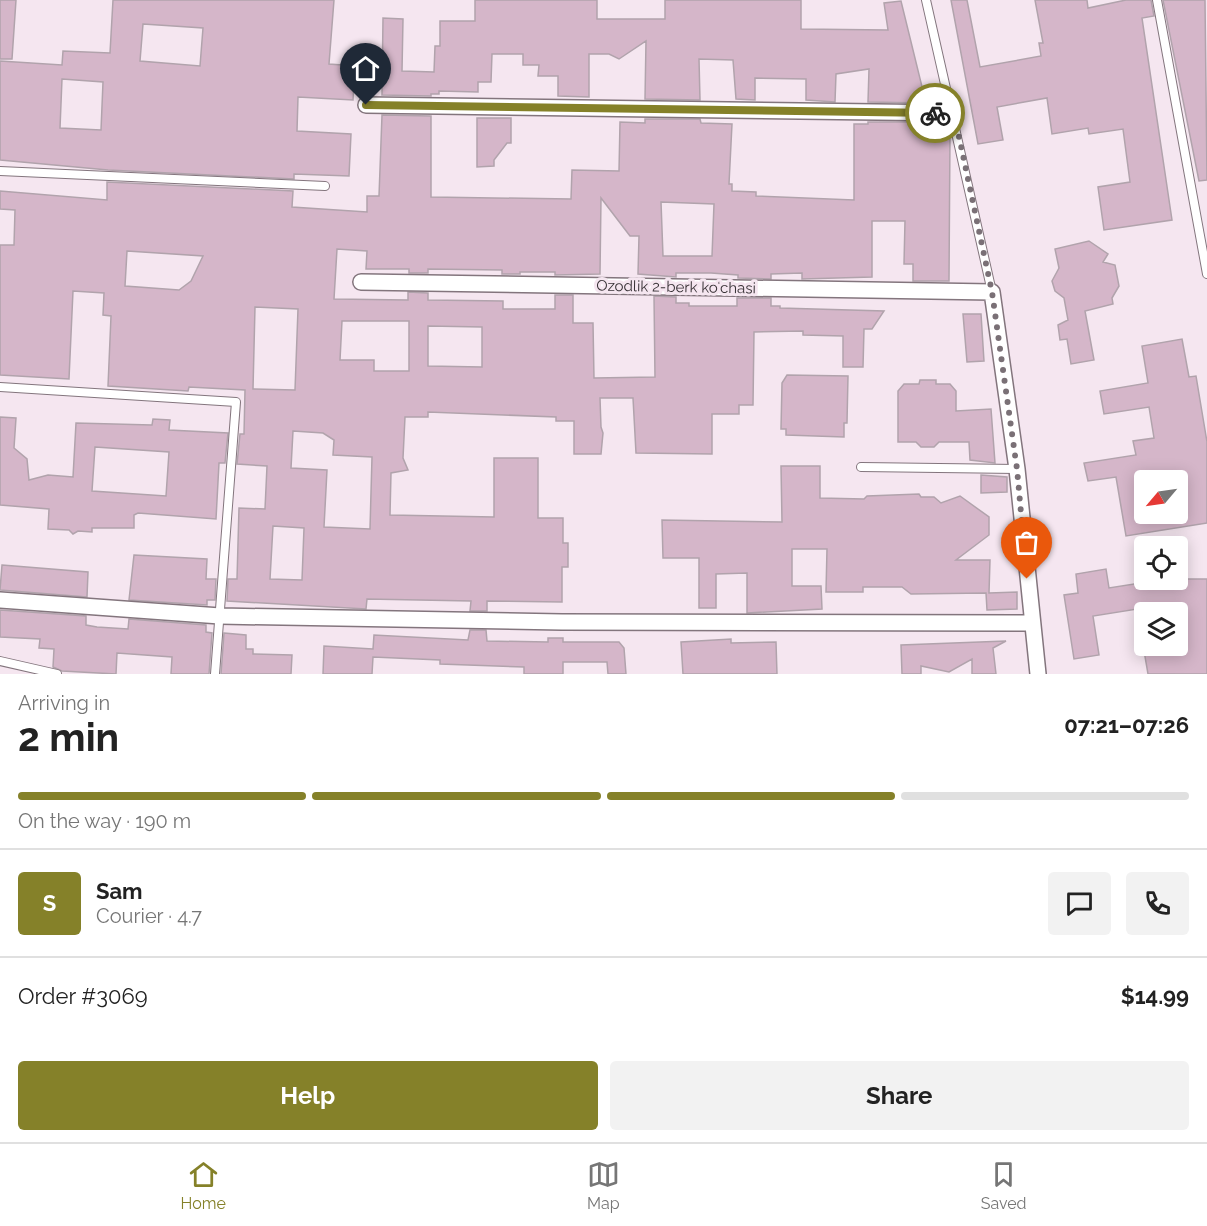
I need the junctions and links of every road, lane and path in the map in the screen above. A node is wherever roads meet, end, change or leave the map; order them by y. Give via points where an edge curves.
1 (926, 0) edge
2 (1158, 0) edge
3 (366, 105) dead end
4 (954, 113) junction
5 (0, 171) edge
6 (325, 186) dead end
7 (1207, 274) edge
8 (361, 282) dead end
9 (992, 292) junction
10 (0, 387) edge
11 (861, 467) dead end
12 (1017, 469) junction
13 (0, 600) edge
14 (220, 616) junction
15 (1030, 623) junction
16 (0, 661) edge
17 (57, 674) edge
18 (215, 674) edge
19 (1038, 674) edge

1 - 4 lane
2 - 7 lane
3 - 4 street
4 - 9 lane
5 - 6 lane
8 - 9 street, Ozodlik 2-berk koʻchasi
9 - 12 street
10 - 14 lane via 236,402
11 - 12 lane
12 - 15 street
13 - 14 street
14 - 15 street
14 - 18 lane
15 - 19 street
16 - 17 lane

